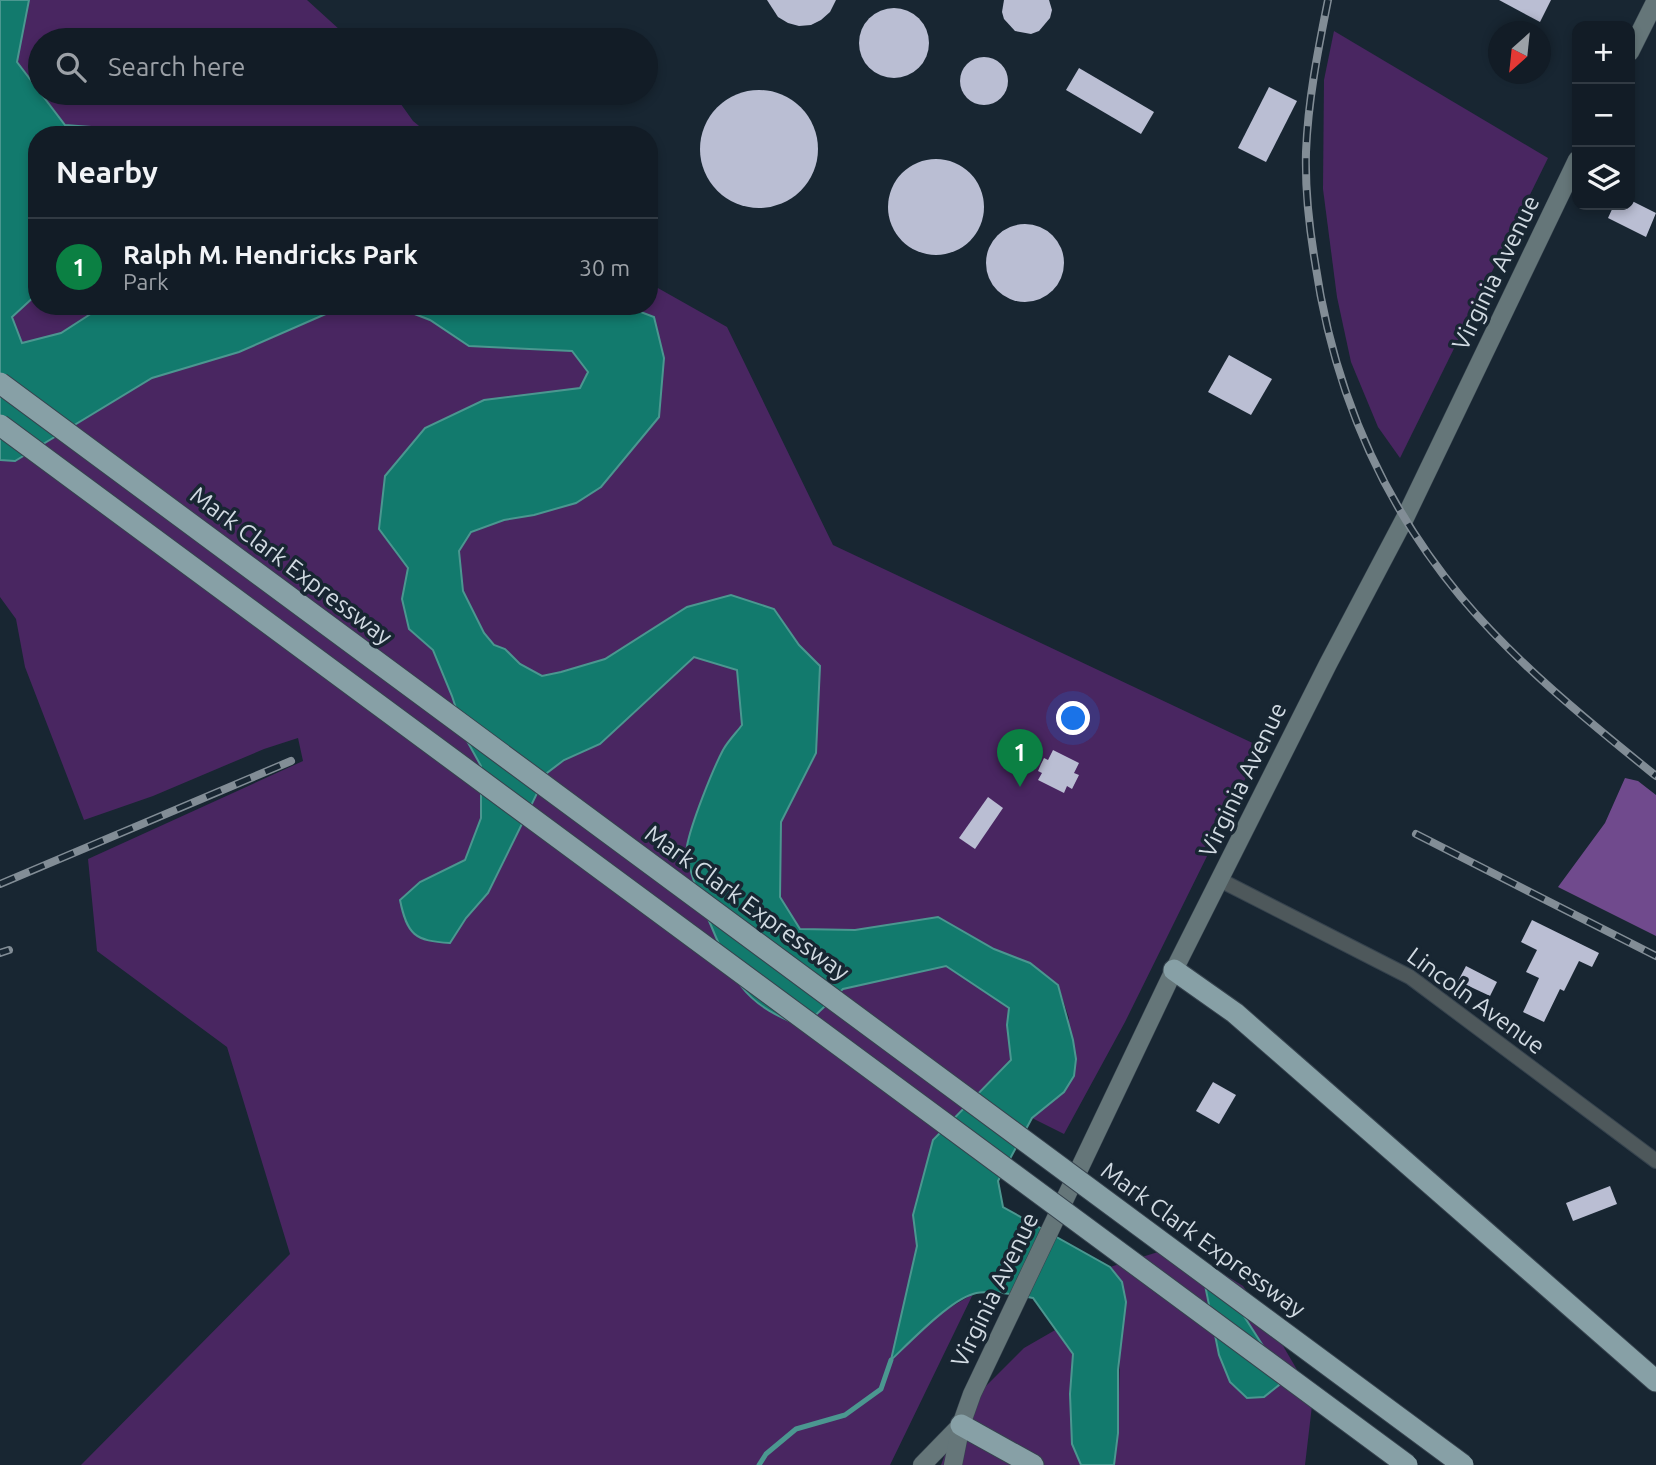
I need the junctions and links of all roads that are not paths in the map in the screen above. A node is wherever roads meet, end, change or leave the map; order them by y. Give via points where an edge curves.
1 (1656, 0) edge
2 (1635, 42) edge
3 (1572, 170) edge
4 (0, 383) edge
5 (0, 425) edge
6 (1220, 880) junction
7 (1174, 970) junction
8 (1656, 1161) edge
9 (1656, 1381) edge
10 (961, 1425) junction
11 (922, 1465) edge
12 (953, 1465) edge
13 (1033, 1465) edge
14 (1407, 1465) edge
15 (1463, 1465) edge

1 - 2 main road
3 - 6 main road, Virginia Avenue via 1405,518
4 - 15 highway, Mark Clark Expressway, bridge
5 - 14 highway, bridge
6 - 7 main road, Virginia Avenue
6 - 8 street, Lincoln Avenue via 1410,977
7 - 9 highway via 1235,1013
7 - 10 main road, Virginia Avenue, bridge
10 - 11 main road, Virginia Avenue
10 - 12 main road, Virginia Avenue
10 - 13 highway

